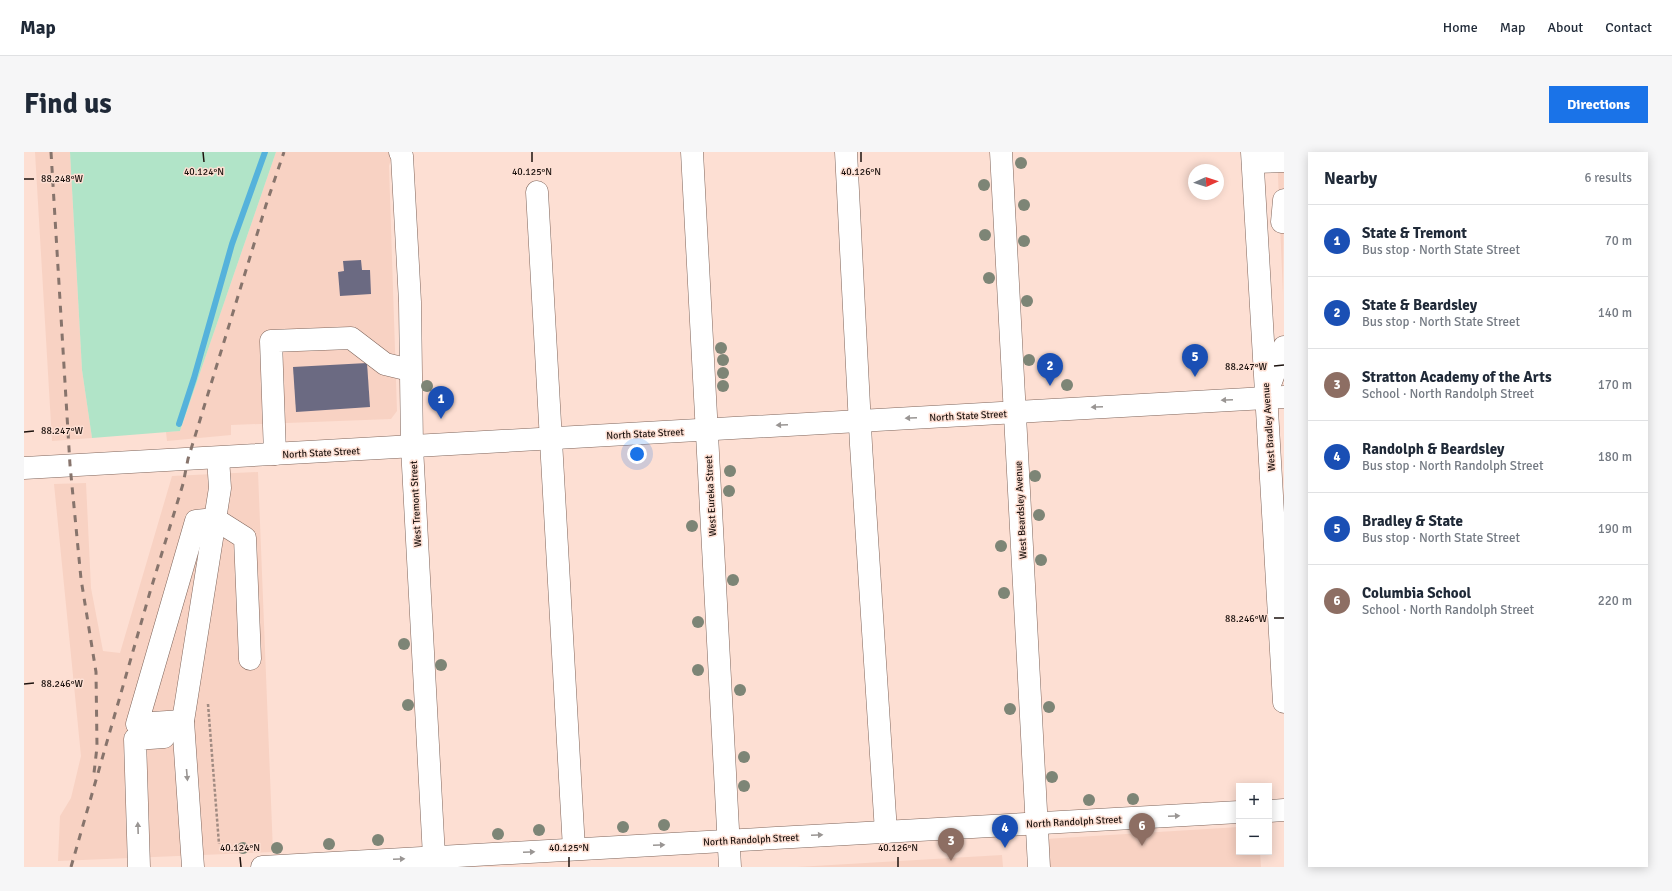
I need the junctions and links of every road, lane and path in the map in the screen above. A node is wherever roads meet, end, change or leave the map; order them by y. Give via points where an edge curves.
1 (400, 152) edge
2 (692, 152) edge
3 (846, 152) edge
4 (1001, 152) edge
5 (1252, 157) edge
6 (1284, 161) edge
7 (537, 192) dead end
8 (1284, 200) edge
9 (1284, 222) edge
10 (1284, 347) edge
11 (410, 370) junction
12 (1275, 397) edge
13 (1015, 412) junction
14 (860, 421) junction
15 (707, 430) junction
16 (551, 438) junction
17 (412, 446) junction
18 (275, 454) junction
19 (218, 458) junction
20 (24, 468) edge
21 (215, 519) junction
22 (250, 659) dead end
23 (208, 699) dead end
24 (1284, 702) edge
25 (183, 728) junction
26 (1284, 810) edge
27 (1272, 811) edge
28 (1236, 812) edge
29 (1037, 823) junction
30 (886, 832) junction
31 (727, 841) junction
32 (219, 844) dead end
33 (574, 849) junction
34 (434, 857) junction
35 (139, 867) edge
36 (193, 867) edge
37 (262, 867) edge
38 (730, 867) edge
39 (1039, 867) edge

1 - 11 main road, West Tremont Street via 410,302
2 - 15 main road, West Eureka Street
3 - 14 main road
4 - 13 main road, West Beardsley Avenue
5 - 6 main road
5 - 12 main road, West Bradley Avenue
7 - 16 main road
8 - 9 main road
10 - 12 main road
11 - 17 main road, West Tremont Street
11 - 18 main road via 385,364 351,338 271,341
12 -> 13 main road, North State Street
12 - 24 main road, West Bradley Avenue
13 -> 14 main road, North State Street
13 - 29 main road, West Beardsley Avenue
14 -> 15 main road, North State Street
14 - 30 main road
15 - 16 main road, North State Street
15 - 31 main road, West Eureka Street
16 - 17 main road, North State Street
16 - 33 main road
17 - 18 main road, North State Street
17 - 34 main road, West Tremont Street
18 - 19 main road, North State Street
19 - 20 main road, North State Street
19 - 21 main road via 220,488
21 - 22 main road via 245,538
21 - 25 main road
21 - 25 main road via 196,521 137,724
23 - 32 path
35 -> 25 main road via 135,739
25 -> 36 main road
26 - 27 main road
29 -> 28 main road, North Randolph Street
29 - 30 main road, North Randolph Street
29 - 39 main road, West Beardsley Avenue
31 -> 30 main road, North Randolph Street
33 -> 31 main road, North Randolph Street
31 - 38 main road, West Eureka Street
34 -> 33 main road, North Randolph Street
37 -> 34 main road, North Randolph Street

